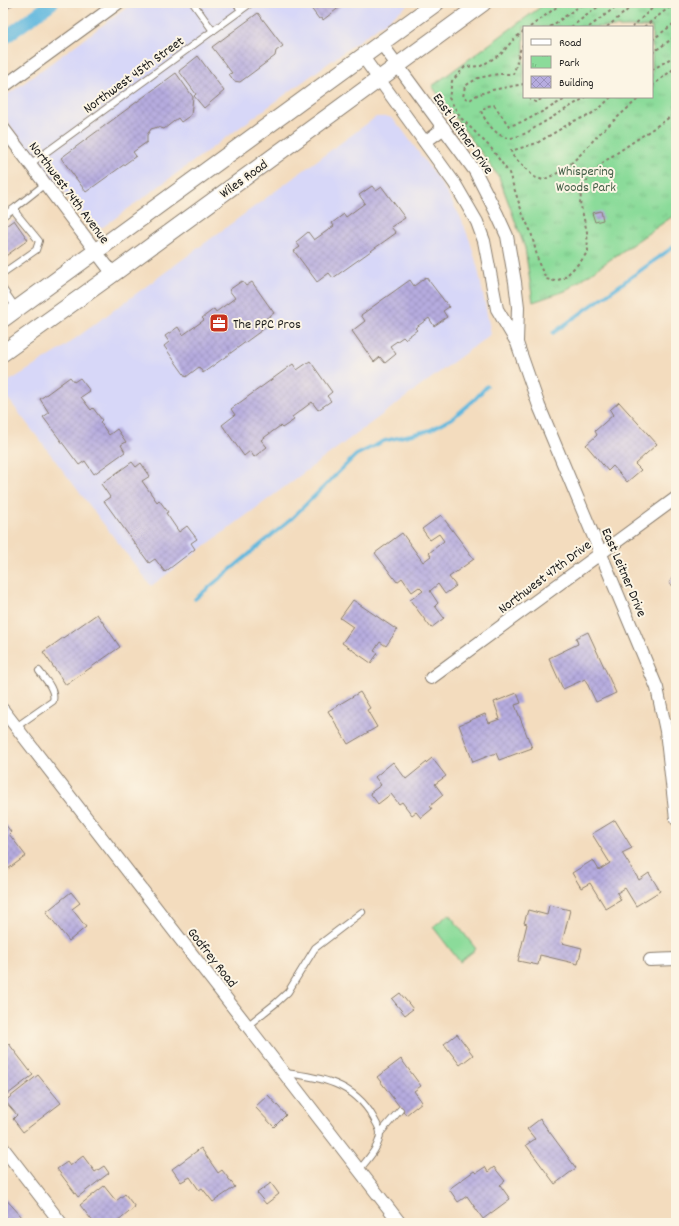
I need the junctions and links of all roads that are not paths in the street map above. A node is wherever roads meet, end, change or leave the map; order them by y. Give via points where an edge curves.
1 (118, 3) edge
2 (193, 3) edge
3 (236, 3) edge
4 (251, 3) edge
5 (436, 3) edge
6 (483, 3) edge
7 (241, 10) junction
8 (213, 31) junction
9 (381, 43) junction
10 (363, 57) junction
11 (398, 65) junction
12 (379, 79) junction
13 (3, 87) edge
14 (444, 128) junction
15 (4, 132) edge
16 (425, 142) junction
17 (30, 164) junction
18 (45, 184) junction
19 (16, 207) junction
20 (497, 214) junction
21 (3, 216) edge
22 (476, 222) junction
23 (96, 250) junction
24 (3, 273) edge
25 (113, 274) junction
26 (3, 289) edge
27 (17, 309) junction
28 (3, 319) edge
29 (517, 343) junction
30 (3, 352) edge
31 (676, 498) edge
32 (601, 552) junction
33 (39, 671) dead end
34 (431, 678) dead end
35 (3, 710) edge
36 (16, 727) junction
37 (676, 819) edge
38 (362, 912) dead end
39 (676, 959) edge
40 (650, 960) dead end
41 (247, 1026) junction
42 (284, 1073) junction
43 (400, 1110) dead end
44 (380, 1132) junction
45 (3, 1148) edge
46 (359, 1170) junction
47 (61, 1223) edge
48 (400, 1223) edge

1 - 13 street
2 - 8 lane
3 - 7 lane
4 - 7 lane, Northwest 45th Street
5 - 9 main road, Wiles Road
6 - 11 main road, Wiles Road
7 - 8 lane, Northwest 45th Street
8 - 17 lane, Northwest 45th Street
9 - 10 main road, Wiles Road
9 - 11 street, East Leitner Drive
10 - 12 street, East Leitner Drive
10 - 23 main road, Wiles Road
11 - 12 main road, Wiles Road
11 - 14 street, East Leitner Drive
12 - 16 street, East Leitner Drive
12 - 25 main road, Wiles Road
14 - 16 street
14 - 20 street, East Leitner Drive via 475,171
15 - 17 street, Northwest 74th Avenue
16 - 22 street, East Leitner Drive via 455,184
17 - 18 street, Northwest 74th Avenue
18 - 19 lane
18 - 23 street, Northwest 74th Avenue
19 - 21 lane
19 - 24 lane via 16,212 39,241 36,250
20 - 22 street
20 - 29 street, East Leitner Drive via 507,236 515,282 518,307
22 - 29 street, East Leitner Drive via 484,241 497,309
23 - 25 street, Northwest 74th Avenue
23 - 27 main road, Wiles Road
25 - 30 main road, Wiles Road
26 - 27 lane
27 - 28 main road, Wiles Road
29 - 32 street, East Leitner Drive via 539,406
31 - 32 street, Northwest 47th Drive
32 - 34 street, Northwest 47th Drive
32 - 37 street, East Leitner Drive via 658,688 666,731
33 - 36 lane via 50,685 53,701
35 - 36 street, Godfrey Road
36 - 41 street, Godfrey Road
38 - 41 lane via 315,948 288,992
39 - 40 street
41 - 42 street, Godfrey Road
42 - 44 lane via 313,1077 343,1086 369,1111
42 - 46 street, Godfrey Road
43 - 44 lane
44 - 46 lane via 374,1151
45 - 47 street
46 - 48 street, Godfrey Road

